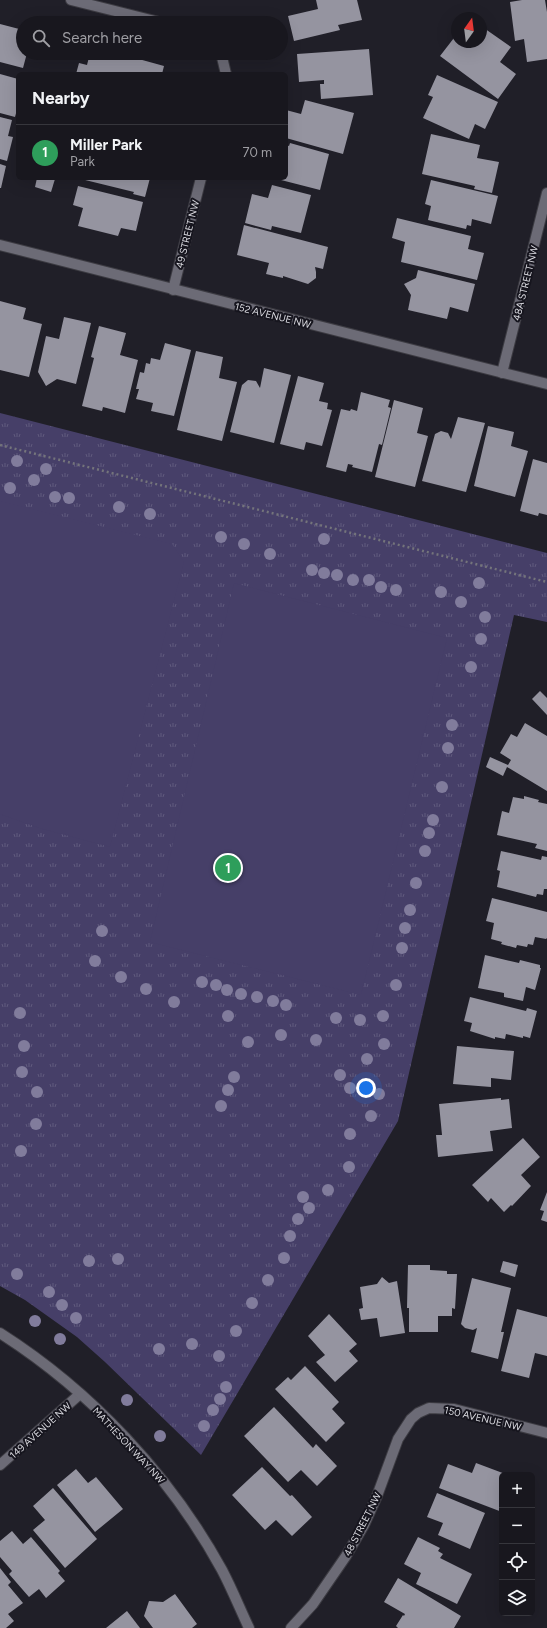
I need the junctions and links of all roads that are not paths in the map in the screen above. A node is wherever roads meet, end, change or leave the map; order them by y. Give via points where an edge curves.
1 (71, 0) edge
2 (135, 16) edge
3 (223, 60) edge
4 (226, 72) edge
5 (200, 180) edge
6 (547, 193) edge
7 (0, 245) edge
8 (172, 290) junction
9 (502, 373) junction
10 (547, 384) edge
11 (0, 1332) edge
12 (80, 1394) junction
13 (418, 1413) joint
14 (547, 1433) edge
15 (0, 1465) edge
16 (249, 1628) edge
17 (291, 1628) edge

1 - 2 street
3 - 4 street
5 - 8 street, 49 STREET NW
6 - 9 street, 48A STREET NW
7 - 8 street, 152 AVENUE NW
8 - 9 street, 152 AVENUE NW
9 - 10 street, 152 AVENUE NW
11 - 12 street, MATHESON WAY NW via 49,1367
12 - 15 street, 149 AVENUE NW
12 - 16 street, MATHESON WAY NW via 146,1462 189,1517 222,1570
13 - 14 street, 150 AVENUE NW via 429,1408 454,1410
13 - 17 street, 48 STREET NW via 398,1439 377,1496 346,1556 313,1604

